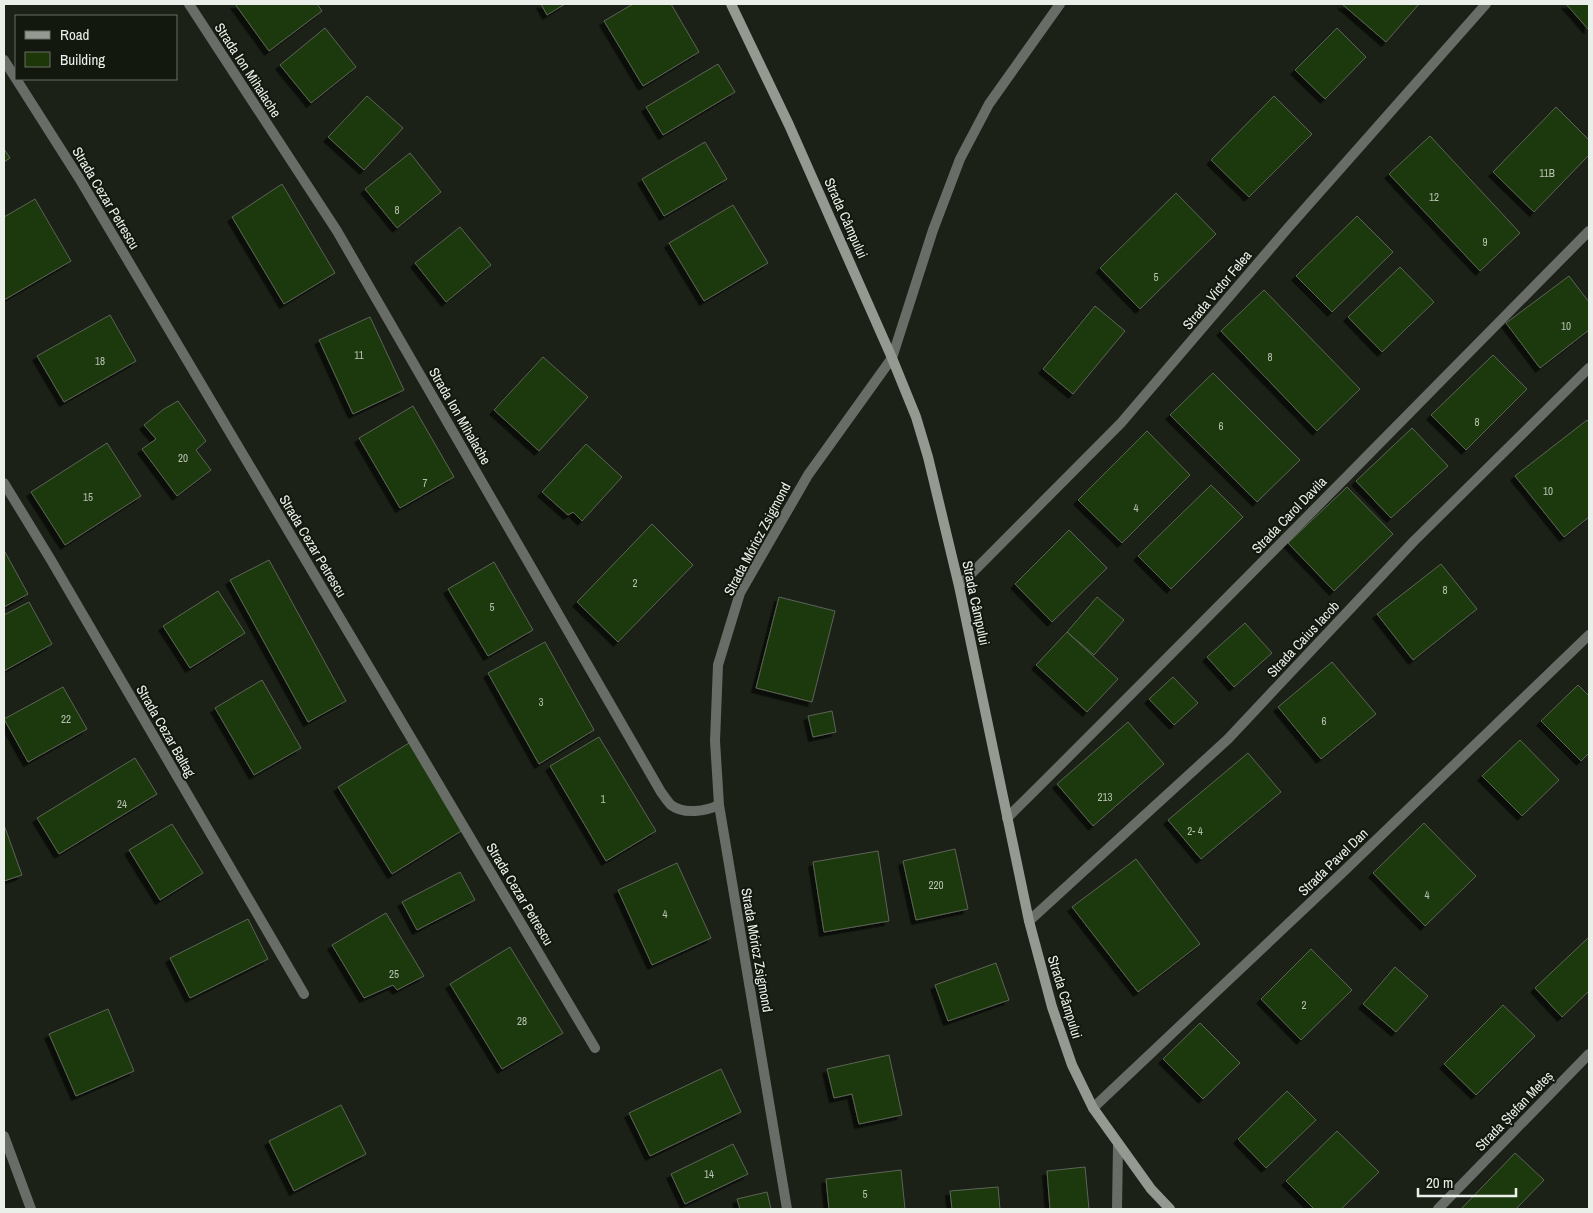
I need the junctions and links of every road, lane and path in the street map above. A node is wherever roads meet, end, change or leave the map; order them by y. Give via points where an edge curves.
1 (189, 4) edge
2 (731, 4) edge
3 (1060, 4) edge
4 (1486, 4) edge
5 (4, 60) edge
6 (15, 77) edge
7 (17, 80) edge
8 (1589, 232) edge
9 (892, 358) junction
10 (1589, 368) edge
11 (4, 483) edge
12 (959, 586) junction
13 (1589, 635) edge
14 (719, 805) junction
15 (1007, 818) junction
16 (1030, 922) junction
17 (304, 994) dead end
18 (595, 1048) dead end
19 (1589, 1054) edge
20 (1093, 1108) junction
21 (4, 1136) edge
22 (1118, 1144) junction
23 (31, 1209) edge
24 (787, 1209) edge
25 (1117, 1209) edge
26 (1170, 1209) edge
27 (1438, 1209) edge

1 - 14 street, Strada Ion Mihalache via 337,231 661,792 672,806 692,812 706,811
2 - 9 street, Strada Câmpului via 789,125
3 - 9 street, Strada Móricz Zsigmond via 989,104 960,159 933,230
4 - 12 street, Strada Victor Felea via 1121,423
5 - 6 street, Strada Cezar Petrescu
7 - 18 street, Strada Cezar Petrescu via 79,178
8 - 15 street, Strada Carol Davila
9 - 12 street, Strada Câmpului via 916,417
9 - 14 street, Strada Móricz Zsigmond via 808,475 740,593 718,665 715,741
10 - 16 street, Strada Caius Iacob via 1414,541 1228,739
11 - 17 street, Strada Cezar Baltag
12 - 15 street, Strada Câmpului
13 - 20 street, Strada Pavel Dan
14 - 24 street, Strada Móricz Zsigmond
15 - 16 street, Strada Câmpului
16 - 20 street, Strada Câmpului via 1052,1007 1072,1065
19 - 27 street, Strada Ștefan Meteș
20 - 22 street, Strada Câmpului
21 - 23 street
22 - 25 street
22 - 26 street, Strada Câmpului

